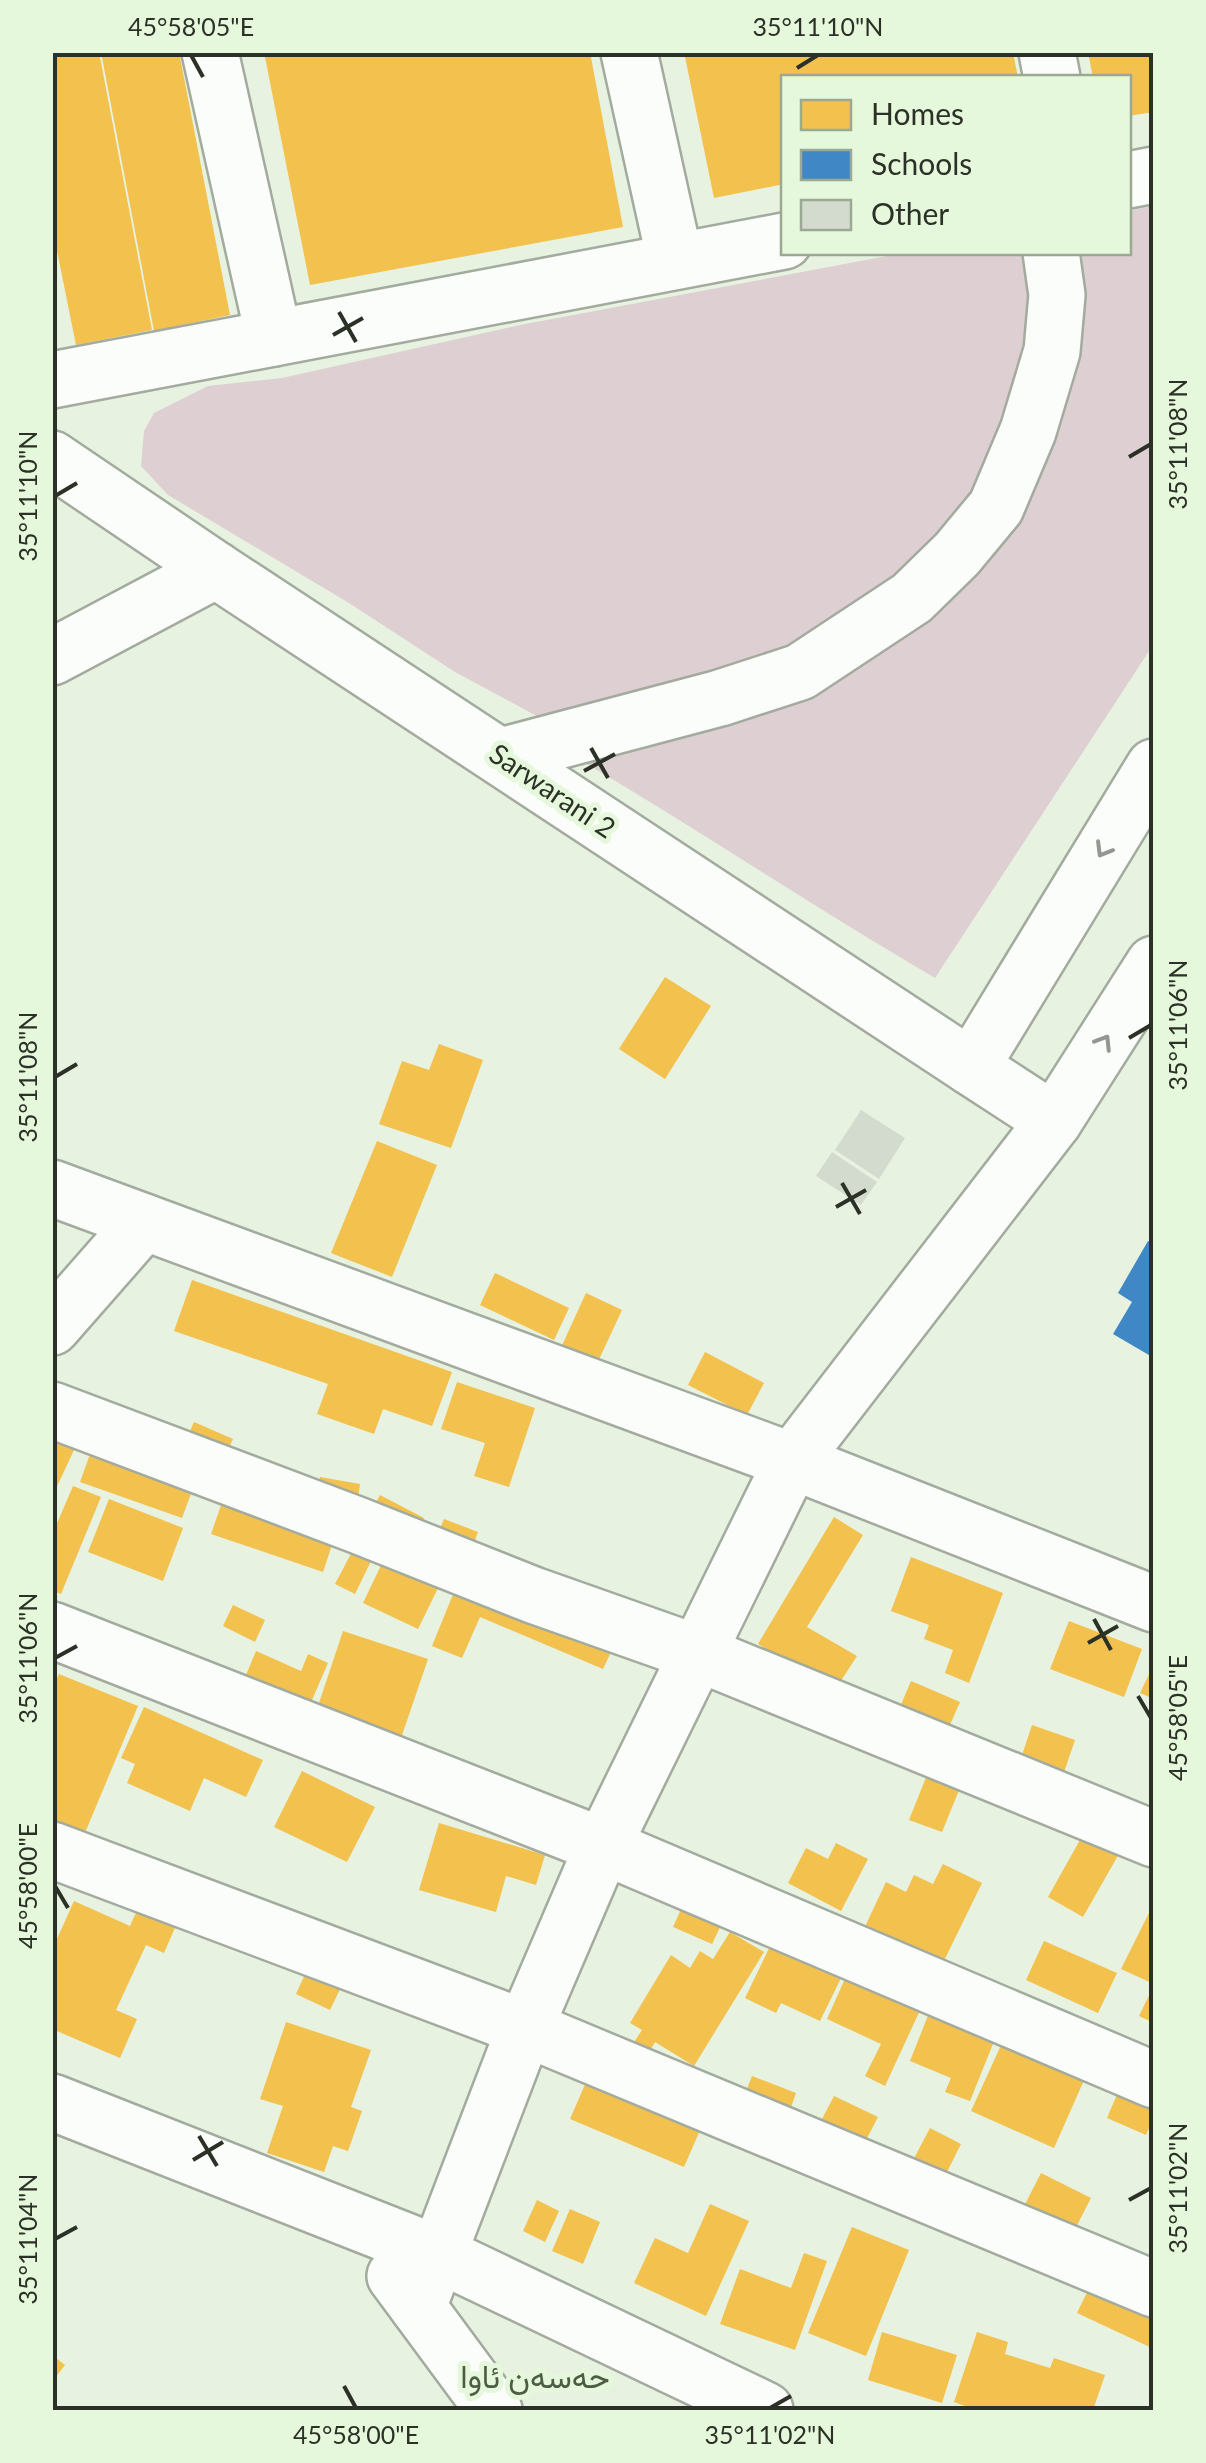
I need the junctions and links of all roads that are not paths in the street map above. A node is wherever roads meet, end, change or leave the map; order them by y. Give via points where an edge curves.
1 (210, 52) edge
2 (629, 52) edge
3 (781, 242) edge
4 (1052, 255) edge
5 (675, 260) junction
6 (274, 338) junction
7 (52, 380) edge
8 (52, 459) edge
9 (216, 570) junction
10 (52, 656) edge
11 (502, 756) junction
12 (1154, 766) edge
13 (1154, 964) edge
14 (972, 1067) junction
15 (1054, 1121) junction
16 (52, 1188) edge
17 (144, 1222) junction
18 (52, 1327) edge
19 (52, 1410) edge
20 (792, 1461) junction
21 (1154, 1604) edge
22 (52, 1630) edge
23 (700, 1654) junction
24 (1154, 1839) edge
25 (603, 1846) junction
26 (52, 1850) edge
27 (526, 2028) junction
28 (1154, 2080) edge
29 (52, 2102) edge
30 (355, 2222) junction
31 (436, 2253) junction
32 (1154, 2289) edge
33 (418, 2307) junction
34 (494, 2410) edge
35 (765, 2410) edge

1 - 6 street
2 - 5 street
3 - 5 street
4 - 11 street via 1052,351 1028,431 996,507 912,598 800,672
5 - 6 street
6 - 7 street
8 - 9 street, Sarwarani 2
9 - 10 street
9 - 11 street, Sarwarani 2
11 - 14 street, Sarwarani 2
12 -> 14 street
15 -> 13 street
14 - 15 street, Sarwarani 2
15 - 20 street
16 - 17 street
17 - 18 street
17 - 20 street
19 - 23 street
20 - 21 street
20 - 23 street
22 - 25 street
23 - 24 street
23 - 25 street
25 - 27 street
25 - 28 street
26 - 27 street
27 - 31 street
27 - 32 street
29 - 30 street
30 - 31 street
30 - 33 street
31 - 33 street
31 - 35 street
33 - 34 street

